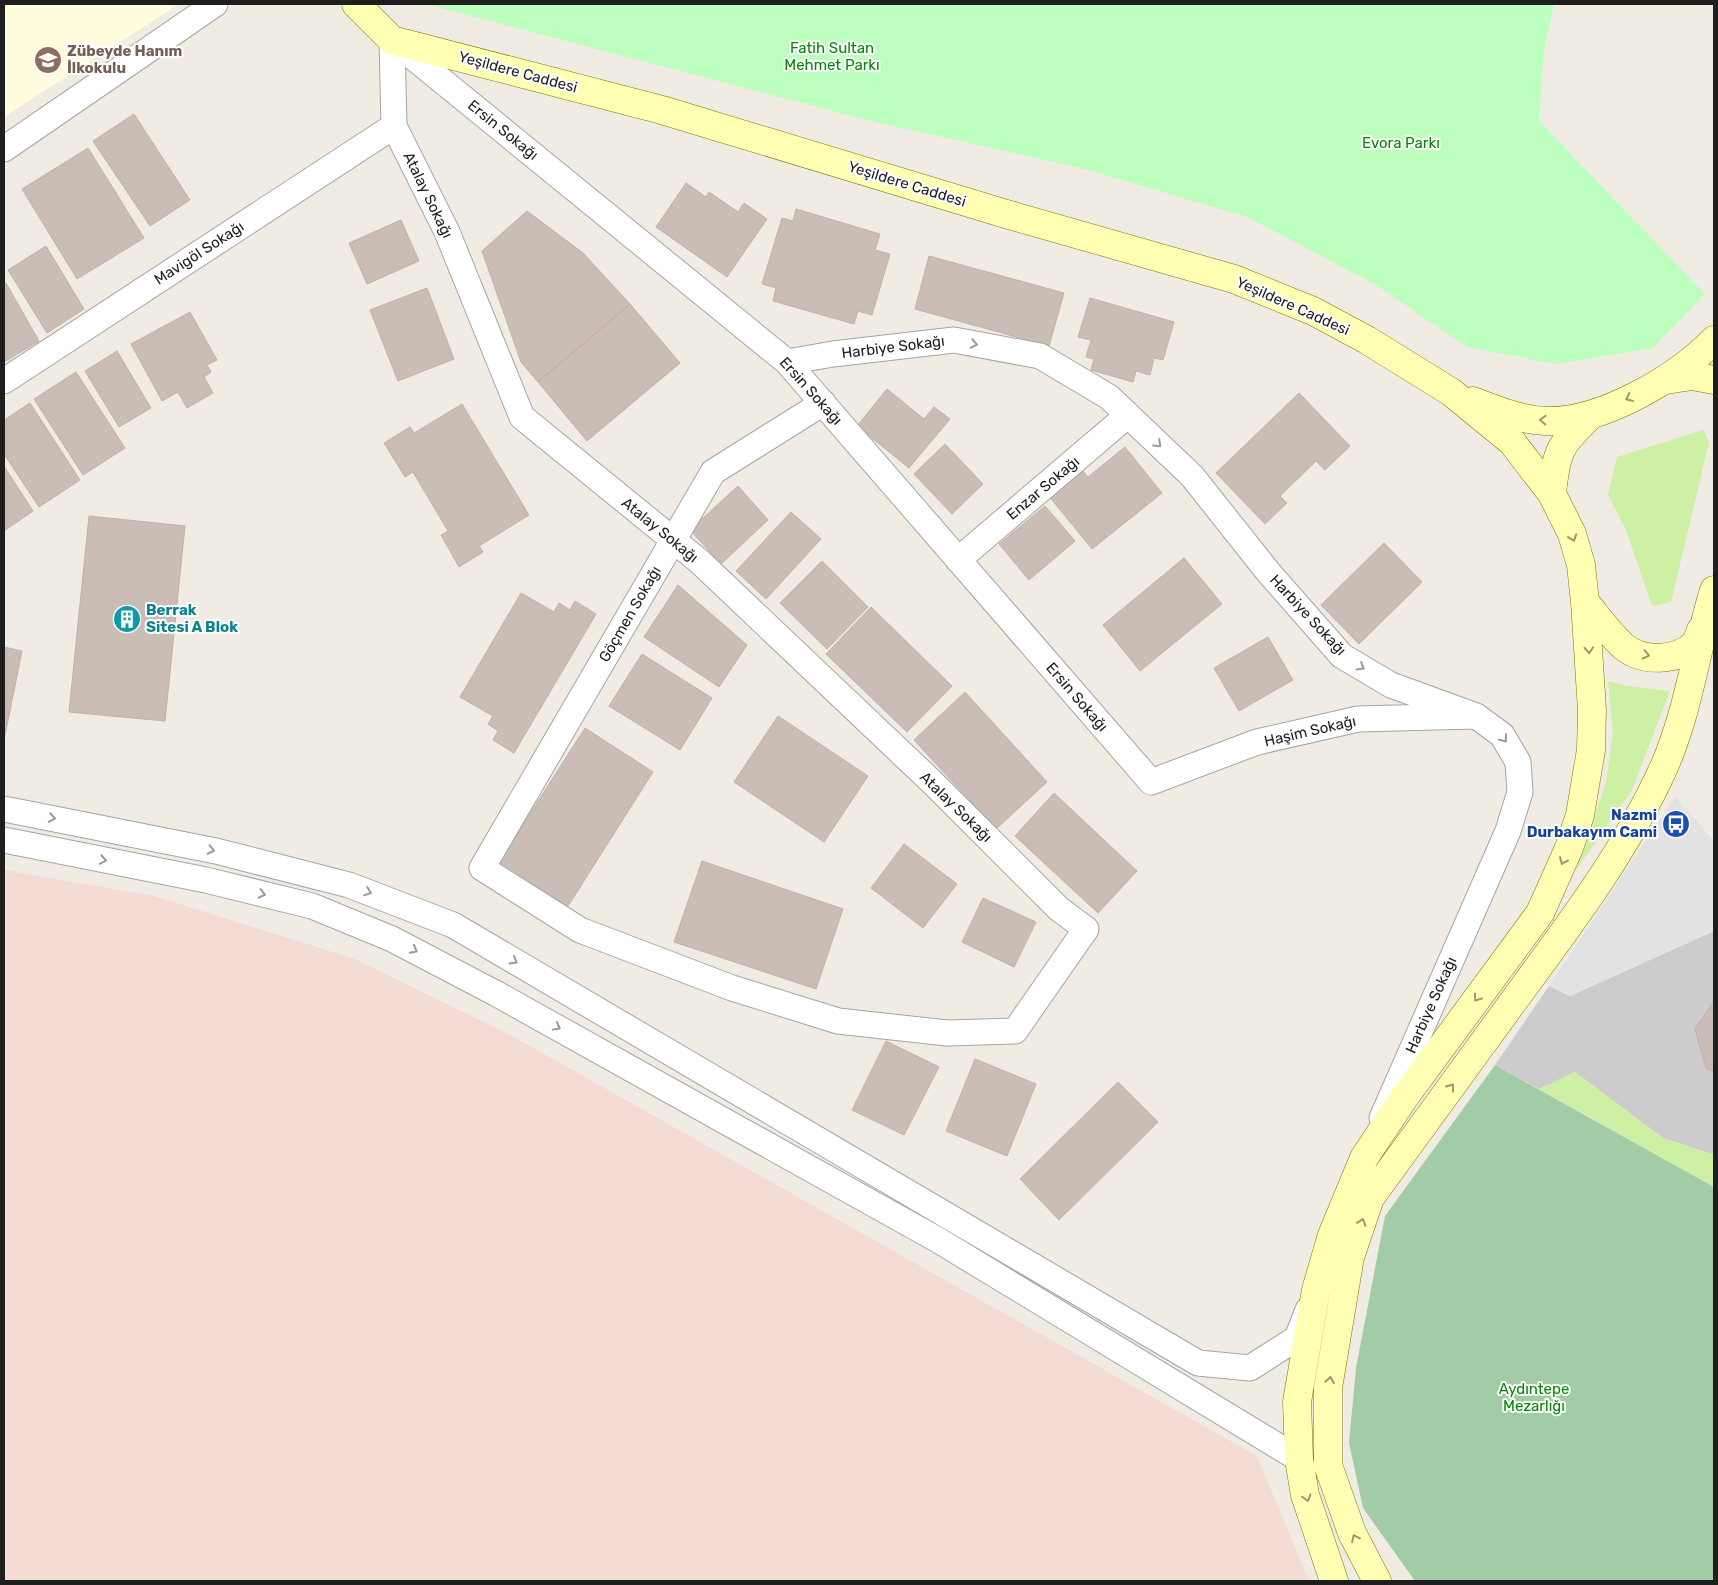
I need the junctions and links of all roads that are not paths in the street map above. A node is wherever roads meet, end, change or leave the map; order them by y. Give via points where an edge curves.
1 (215, 4) edge
2 (356, 4) edge
3 (392, 40) junction
4 (394, 126) junction
5 (4, 149) edge
6 (1714, 340) edge
7 (787, 362) junction
8 (1666, 380) junction
9 (1714, 380) edge
10 (4, 381) edge
11 (1451, 392) junction
12 (823, 403) junction
13 (1592, 415) junction
14 (1128, 416) junction
15 (1552, 494) junction
16 (673, 541) junction
17 (958, 560) junction
18 (1714, 590) edge
19 (1585, 602) junction
20 (1705, 619) junction
21 (1476, 716) junction
22 (1151, 782) joint
23 (4, 809) edge
24 (4, 840) edge
25 (1086, 929) joint
26 (1364, 1158) junction
27 (1316, 1290) junction
28 (1299, 1459) junction
29 (1334, 1581) edge
30 (1377, 1581) edge

1 - 5 street
2 - 3 street
3 - 4 street, Atalay Sokağı
3 - 7 street, Ersin Sokağı
3 - 11 street, Yeşildere Caddesi via 662,110 1006,214 1234,278 1320,315
4 - 10 street, Mavigöl Sokağı
4 - 16 street, Atalay Sokağı via 447,232 522,417
6 - 8 street
7 - 12 street, Ersin Sokağı
7 -> 14 street, Harbiye Sokağı via 954,340 1040,356 1108,397
8 - 9 street via 1692,376
8 -> 13 street
13 -> 11 street via 1548,422 1515,417
11 - 15 street, Harbiye Sokağı via 1512,442
12 - 16 street, Göçmen Sokağı via 713,472
12 - 17 street, Ersin Sokağı
13 - 15 street via 1567,438 1559,451
14 - 17 street, Enzar Sokağı
14 -> 21 street, Harbiye Sokağı via 1192,476 1269,573 1342,656 1391,685
15 -> 19 street, Harbiye Sokağı via 1572,534 1581,565
16 - 25 street, Atalay Sokağı via 933,783 1060,909
16 - 25 street, Göçmen Sokağı via 482,868 580,930 732,988 838,1021 937,1032 1015,1031
17 - 22 street, Ersin Sokağı
18 - 20 street
19 -> 20 street via 1625,647 1640,655 1660,658 1678,655 1696,643
19 -> 26 street, Harbiye Sokağı via 1592,710 1591,750 1580,815 1569,848 1540,913 1404,1098
30 -> 20 street via 1352,1533 1328,1465 1328,1388 1350,1257 1361,1223 1370,1198 1596,889 1642,812 1684,718
21 - 22 street, Haşim Sokağı via 1358,719 1257,742
21 -> 26 street, Harbiye Sokağı via 1502,736 1518,762 1520,792 1508,831
23 -> 27 street via 216,851 349,885 453,925 1198,1363 1250,1368 1297,1338
24 -> 28 street via 206,880 312,906 392,939 938,1240
26 - 27 street, Harbiye Sokağı via 1332,1235
27 - 28 street, Harbiye Sokağı via 1297,1402
28 -> 29 street, Harbiye Sokağı via 1305,1495

